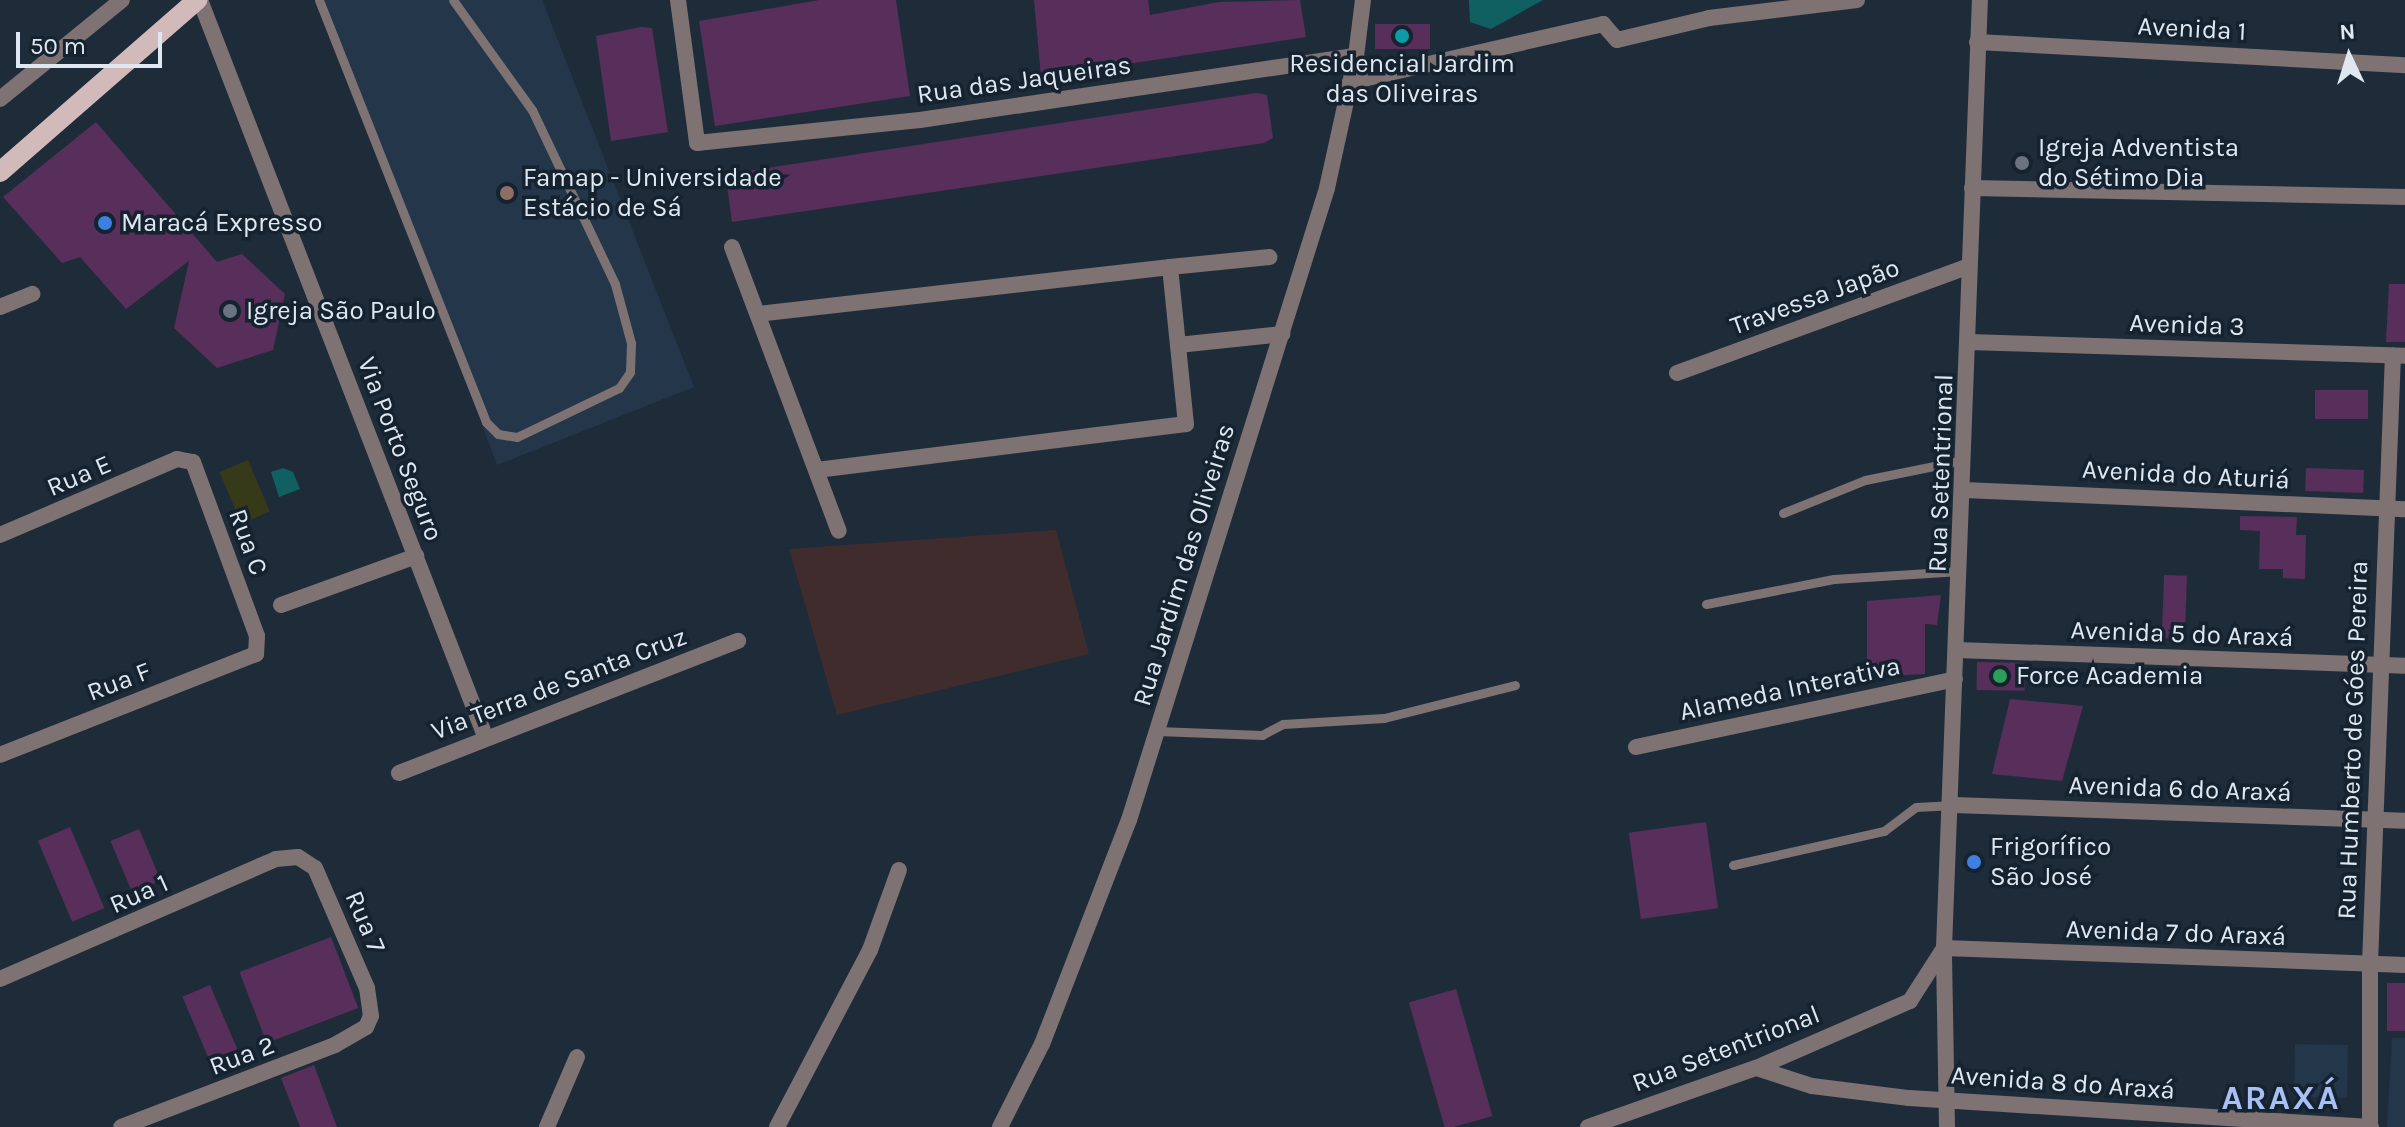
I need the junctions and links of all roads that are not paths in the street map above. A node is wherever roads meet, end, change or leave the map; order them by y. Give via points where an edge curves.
1 (122, 0) edge
2 (198, 0) edge
3 (319, 0) edge
4 (453, 0) edge
5 (678, 0) edge
6 (1363, 0) edge
7 (1857, 0) edge
8 (1980, 0) edge
9 (1977, 42) junction
10 (1356, 56) junction
11 (2405, 65) edge
12 (1350, 82) junction
13 (0, 99) edge
14 (0, 172) edge
15 (1972, 188) junction
16 (2405, 197) edge
17 (732, 247) dead end
18 (1270, 257) dead end
19 (1969, 266) junction
20 (1170, 267) junction
21 (32, 294) dead end
22 (0, 307) edge
23 (758, 314) junction
24 (1282, 334) junction
25 (1968, 342) junction
26 (1178, 345) junction
27 (2399, 356) edge
28 (1677, 373) dead end
29 (177, 459) joint
30 (1965, 460) junction
31 (819, 470) junction
32 (1964, 490) junction
33 (2385, 508) junction
34 (2405, 509) edge
35 (1783, 513) dead end
36 (839, 531) dead end
37 (0, 535) edge
38 (416, 556) junction
39 (1962, 571) junction
40 (1706, 604) dead end
41 (281, 605) dead end
42 (738, 641) dead end
43 (1957, 650) junction
44 (256, 654) joint
45 (2379, 665) junction
46 (2405, 666) edge
47 (1955, 679) junction
48 (1515, 685) dead end
49 (1157, 731) junction
50 (485, 736) junction
51 (1636, 747) dead end
52 (1, 751) edge
53 (399, 773) dead end
54 (1953, 805) junction
55 (2376, 820) junction
56 (2405, 821) edge
57 (298, 857) joint
58 (1733, 865) dead end
59 (899, 870) dead end
60 (1944, 948) junction
61 (2370, 964) junction
62 (2405, 965) edge
63 (0, 979) edge
64 (371, 1016) joint
65 (577, 1057) dead end
66 (1756, 1068) junction
67 (1948, 1100) junction
68 (121, 1127) edge
69 (547, 1127) edge
70 (777, 1127) edge
71 (1000, 1127) edge
72 (1588, 1127) edge
73 (1947, 1127) edge
74 (2370, 1127) edge

1 - 13 street
2 - 14 main road
2 - 38 street, Via Porto Seguro
3 - 4 lane via 486,422 498,434 517,437 619,388 630,372 631,343 615,284 532,110
5 - 10 street, Rua das Jaqueiras via 697,143 920,120
6 - 10 street, Rua Jardim das Oliveiras
7 - 12 street via 1709,18 1617,40 1603,24
8 - 9 street, Rua Setentrional
9 - 11 street, Avenida 1
9 - 15 street, Rua Setentrional
10 - 12 street, Rua Jardim das Oliveiras
12 - 24 street, Rua Jardim das Oliveiras via 1327,188
15 - 16 street
15 - 19 street, Rua Setentrional
17 - 23 street
18 - 20 street
19 - 25 street, Rua Setentrional
19 - 28 street, Travessa Japão
20 - 23 street
20 - 26 street
21 - 22 street
23 - 31 street
24 - 26 street
24 - 49 street, Rua Jardim das Oliveiras
25 - 27 street, Avenida 3
25 - 30 street, Rua Setentrional
26 - 31 street via 1186,424
27 - 33 street, Rua Humberto de Góes Pereira
29 - 37 street, Rua E
29 - 44 street, Rua C via 193,462 257,636
30 - 32 street, Rua Setentrional
30 - 35 lane via 1865,480
31 - 36 street
32 - 33 street, Avenida do Aturiá
32 - 39 street, Rua Setentrional
33 - 34 street, Avenida do Aturiá
33 - 45 street, Rua Humberto de Góes Pereira
38 - 41 street
38 - 50 street, Via Porto Seguro
39 - 40 lane via 1834,579
39 - 43 street, Rua Setentrional
42 - 50 street, Via Terra de Santa Cruz
43 - 45 street, Avenida 5 do Araxá
43 - 47 street, Rua Setentrional
44 - 52 street, Rua F
45 - 46 street, Avenida 5 do Araxá
45 - 55 street, Rua Humberto de Góes Pereira
47 - 51 street, Alameda Interativa
47 - 54 street, Rua Setentrional
48 - 49 lane via 1384,718 1283,724 1262,735
49 - 71 street, Rua Jardim das Oliveiras via 1042,1044
50 - 53 street, Via Terra de Santa Cruz
54 - 55 street, Avenida 6 do Araxá
54 - 58 lane via 1916,807 1884,831
54 - 60 street, Rua Setentrional
55 - 56 street, Avenida 6 do Araxá
55 - 61 street, Rua Humberto de Góes Pereira
57 - 63 street, Rua 1 via 276,859
57 - 64 street, Rua 7 via 315,868 336,912 367,988
59 - 70 street via 870,950
60 - 61 street, Avenida 7 do Araxá
60 - 66 street, Rua Setentrional via 1910,1001
60 - 67 street, Rua Setentrional
61 - 62 street, Avenida 7 do Araxá
61 - 74 street, Rua Humberto de Góes Pereira
64 - 68 street, Rua 2 via 360,1032 335,1045
65 - 69 street
66 - 67 street, Avenida 8 do Araxá via 1829,1089
66 - 72 street, Rua Setentrional
67 - 73 street, Rua Setentrional
67 - 74 street, Avenida 8 do Araxá

